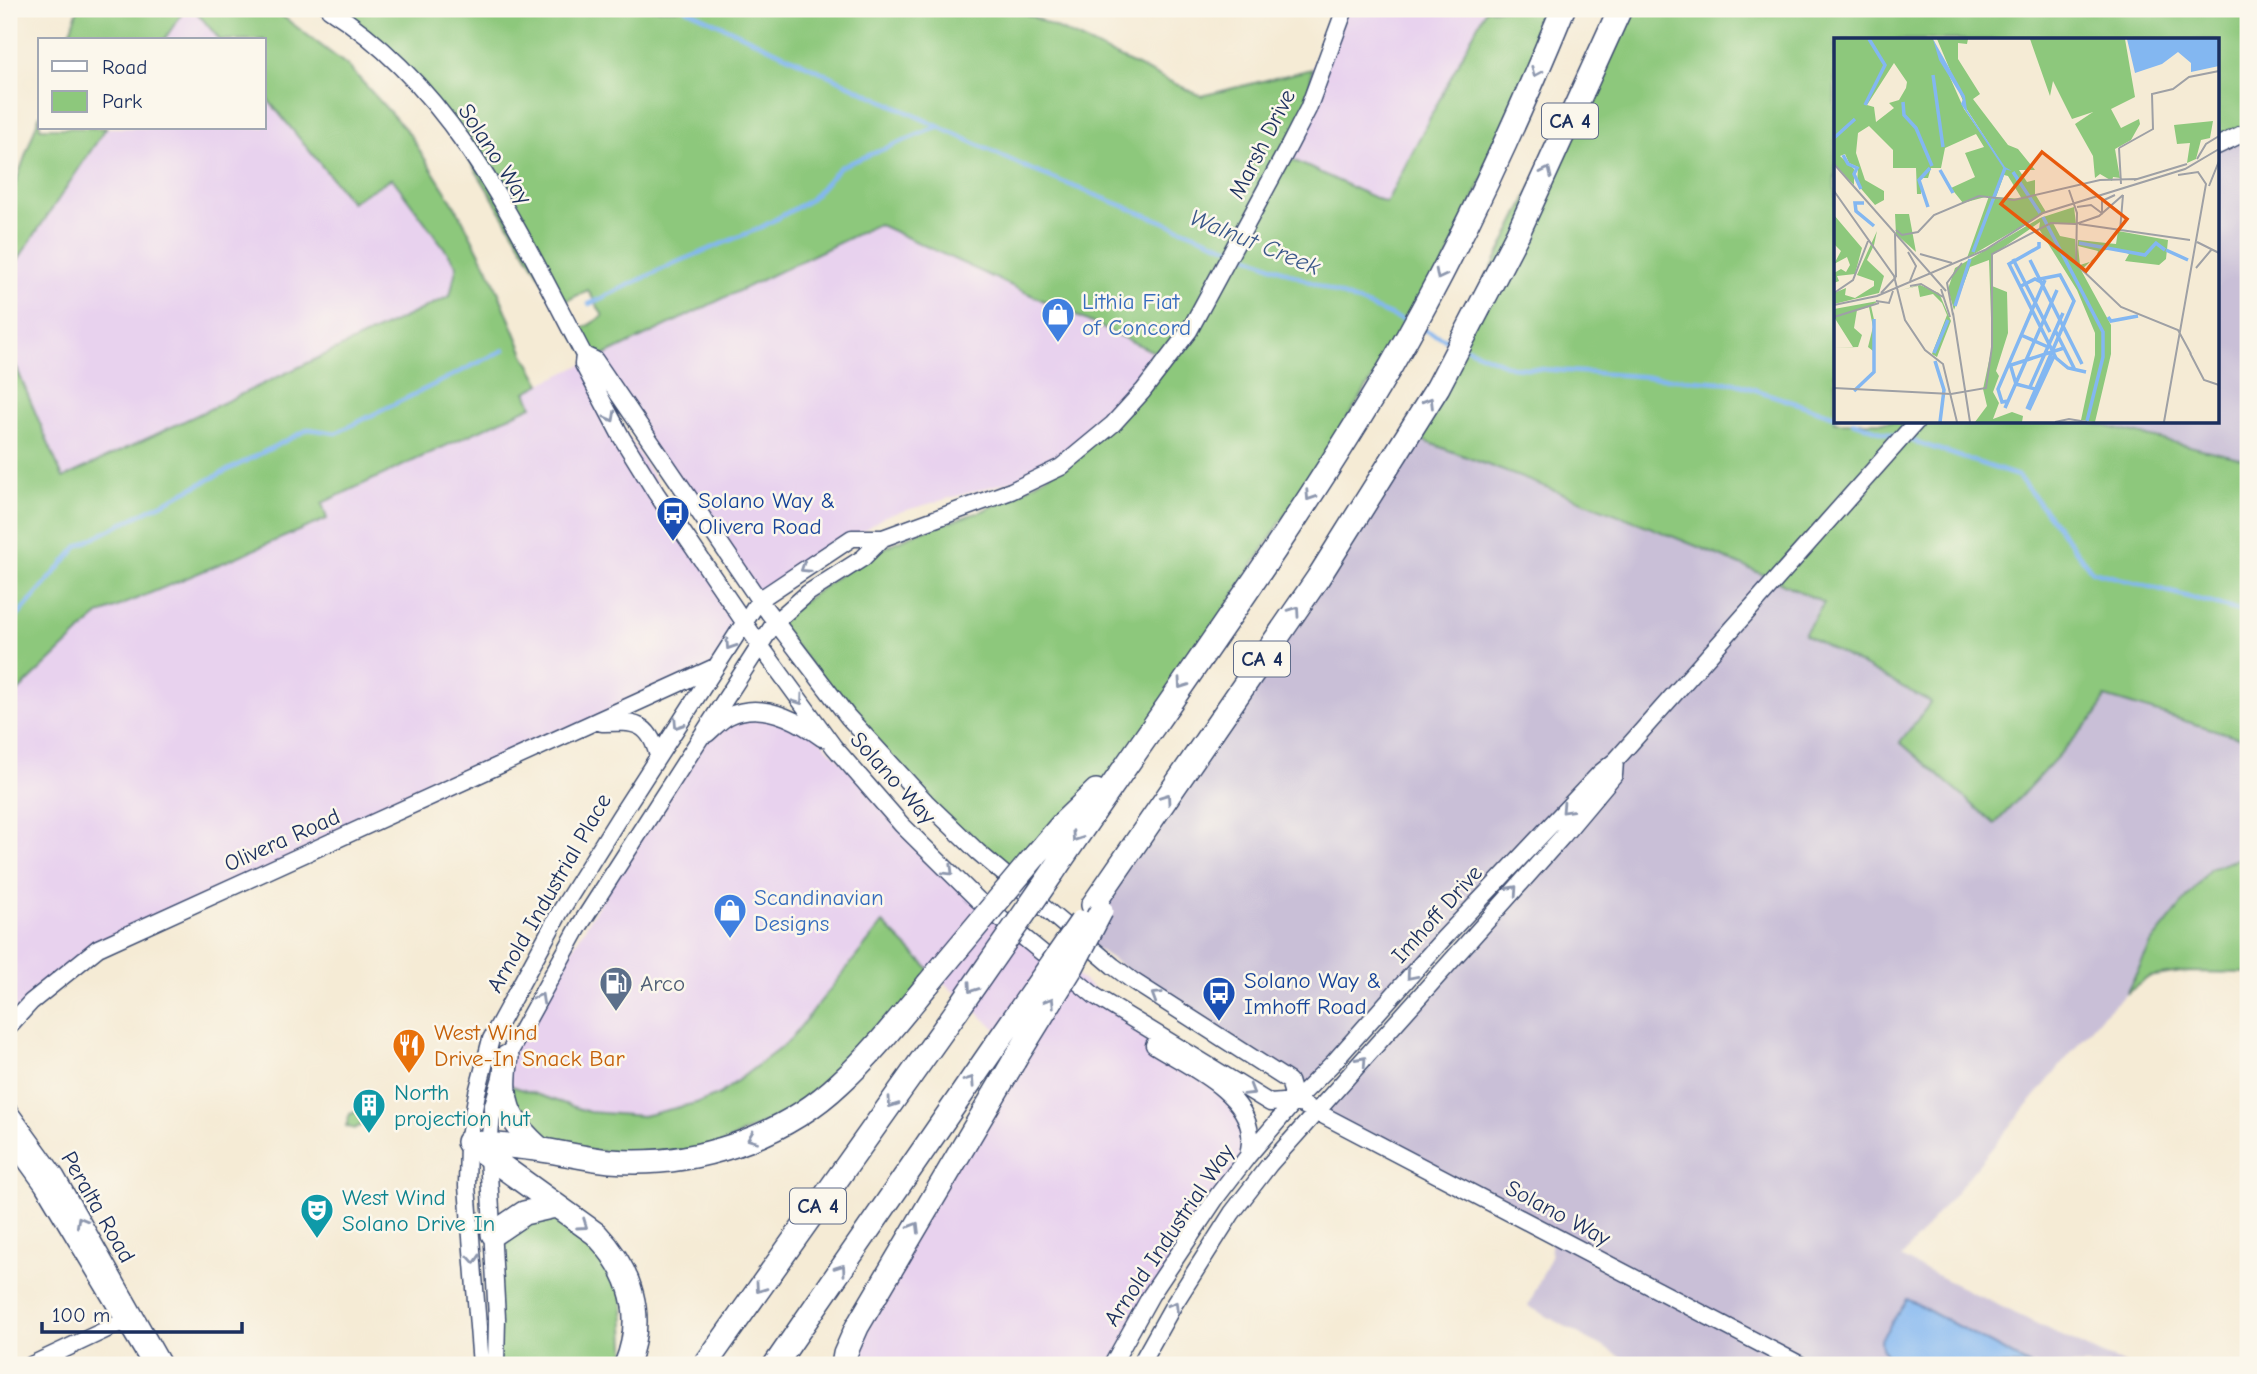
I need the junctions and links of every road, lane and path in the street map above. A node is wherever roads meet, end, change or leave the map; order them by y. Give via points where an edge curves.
1 (329, 9) edge
2 (1345, 9) edge
3 (1563, 9) edge
4 (1620, 9) edge
5 (2248, 131) edge
6 (2218, 146) edge
7 (584, 355) junction
8 (1914, 424) edge
9 (883, 538) junction
10 (759, 600) junction
11 (744, 622) junction
12 (775, 622) junction
13 (759, 644) junction
14 (715, 667) junction
15 (593, 723) junction
16 (697, 741) junction
17 (834, 747) junction
18 (658, 756) junction
19 (1615, 761) junction
20 (1127, 762) junction
21 (1097, 908) junction
22 (1136, 1021) junction
23 (9, 1026) edge
24 (507, 1057) junction
25 (1295, 1101) junction
26 (9, 1111) edge
27 (1317, 1112) junction
28 (10, 1141) edge
29 (482, 1148) junction
30 (540, 1149) junction
31 (1248, 1156) junction
32 (555, 1206) junction
33 (493, 1234) junction
34 (130, 1318) junction
35 (31, 1365) edge
36 (150, 1365) edge
37 (163, 1365) edge
38 (481, 1365) edge
39 (496, 1365) edge
40 (626, 1365) edge
41 (705, 1365) edge
42 (775, 1365) edge
43 (843, 1365) edge
44 (1112, 1365) edge
45 (1140, 1365) edge
46 (1801, 1365) edge

1 - 7 street, Solano Way via 385,52 467,144
2 - 9 street, Marsh Drive via 1308,110 1189,331 1153,379 1113,424 1061,467 1011,491
3 -> 20 highway, CA 4 via 1517,116 1413,326 1275,549
21 -> 4 highway, CA 4 via 1127,854 1318,578 1438,387 1518,233
5 - 6 street
7 - 10 street, Solano Way via 595,360
7 -> 11 street, Solano Way via 583,364 622,438
8 - 19 street, Imhoff Drive
9 -> 10 street, Marsh Drive via 852,537
9 - 12 street, Marsh Drive via 863,558 808,593
10 - 11 street, Arnold Industrial Place
10 - 12 street, Solano Way
11 - 13 street, Solano Way
11 -> 14 street, Arnold Industrial Place
12 - 13 street, Arnold Industrial Place
25 -> 12 street, Solano Way via 1289,1080 1133,981 978,852 848,717
13 - 16 street, Arnold Industrial Place
13 -> 17 street, Solano Way
14 - 15 street, Olivera Road
14 -> 18 street, Arnold Industrial Place
15 - 18 street via 638,724 650,735
15 - 23 street, Olivera Road via 98,948 31,1002
16 - 17 street via 730,716 765,710 806,726
24 -> 16 street, Arnold Industrial Place via 580,925
17 -> 22 street, Solano Way via 902,825 978,900 1095,996
18 - 29 street, Arnold Industrial Place via 560,912 491,1039 477,1093
19 -> 25 street, Imhoff Drive
27 -> 19 street, Imhoff Drive via 1562,837 1614,775
20 -> 30 highway, bridge via 1065,821 868,1056 838,1086 792,1118 699,1156 666,1161 610,1161
20 -> 41 highway, CA 4, bridge
42 -> 21 highway, CA 4, bridge via 995,1046
43 -> 21 highway, bridge via 857,1327 1072,967
22 -> 25 street, Solano Way via 1270,1103
22 - 31 street via 1145,1039 1231,1095 1244,1112 1250,1134
24 - 29 street, Arnold Industrial Place
24 - 30 highway via 503,1083 508,1109 521,1132
25 - 27 street, Solano Way
25 - 31 street, Arnold Industrial Way
34 -> 26 street, Peralta Road via 56,1176
45 -> 27 street, Arnold Industrial Way via 1232,1213
27 - 46 street, Solano Way
28 - 34 street, Peralta Road
29 - 30 highway
29 - 32 highway
29 - 33 street, Arnold Industrial Place
29 -> 38 street, Arnold Industrial Place via 467,1186
31 - 44 street, Arnold Industrial Way via 1151,1295
32 - 33 highway via 524,1213
32 -> 40 highway via 596,1234 621,1266 636,1329
33 - 39 street, Arnold Industrial Place
34 - 35 street
34 - 36 street, Peralta Road
34 - 37 street, Peralta Road

